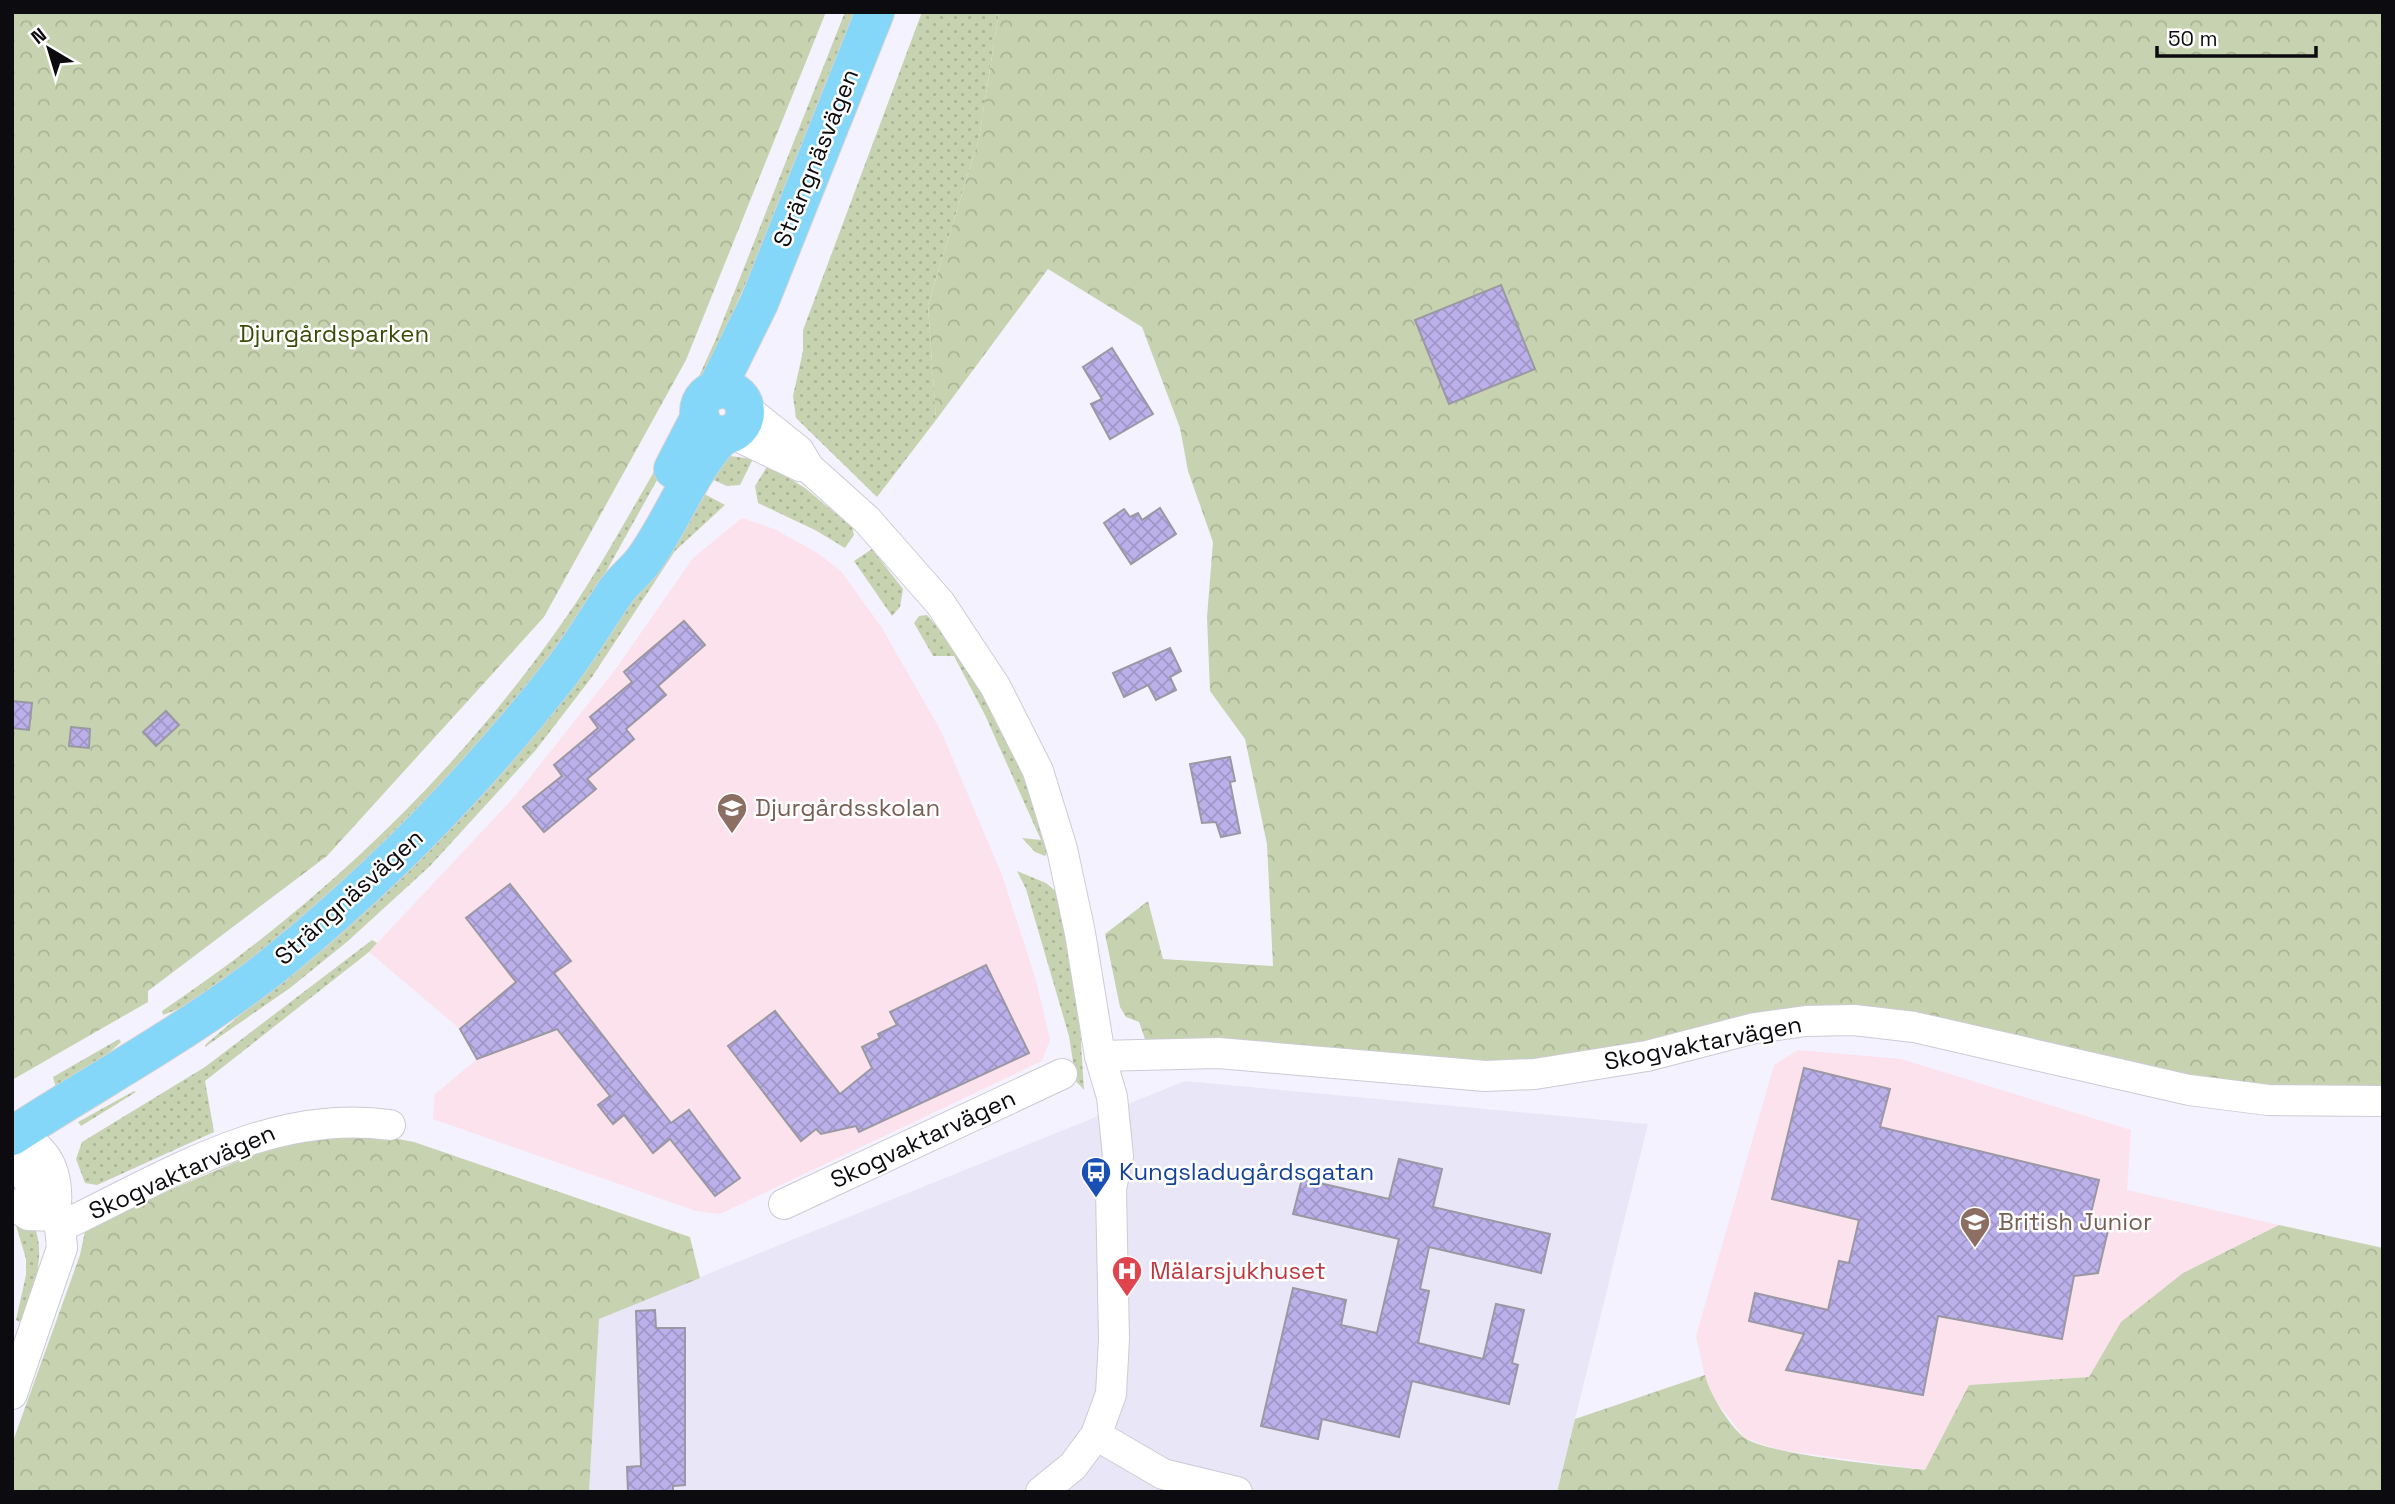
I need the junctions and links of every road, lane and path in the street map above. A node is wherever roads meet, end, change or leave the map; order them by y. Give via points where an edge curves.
1 (875, 12) edge
2 (726, 414) junction
3 (1100, 1056) junction
4 (1062, 1074) dead end
5 (2383, 1101) edge
6 (390, 1125) dead end
7 (13, 1135) edge
8 (12, 1204) edge
9 (784, 1205) dead end
10 (57, 1221) junction
11 (12, 1394) edge
12 (1096, 1435) junction
13 (1041, 1492) edge
14 (1237, 1492) edge

1 - 2 main road, Strängnäsvägen via 759,303
2 - 3 street via 789,463 809,468 867,520 940,603 995,685 1038,771 1066,868
2 - 7 main road, Strängnäsvägen via 628,551 618,588 561,672 429,826 272,966 186,1028
3 - 5 street, Skogvaktarvägen via 1218,1053 1485,1076 1535,1074 1647,1056 1755,1028 1854,1020 1914,1027 2189,1090 2269,1100
3 - 12 street via 1112,1097 1118,1156 1111,1188 1111,1395
4 - 9 street, Skogvaktarvägen
6 - 10 street, Skogvaktarvägen via 360,1120 291,1126 247,1139
7 - 10 street via 13,1153
8 - 10 street via 28,1215
10 - 11 street via 62,1248 55,1275
12 - 13 street via 1073,1466
12 - 14 street via 1163,1474

